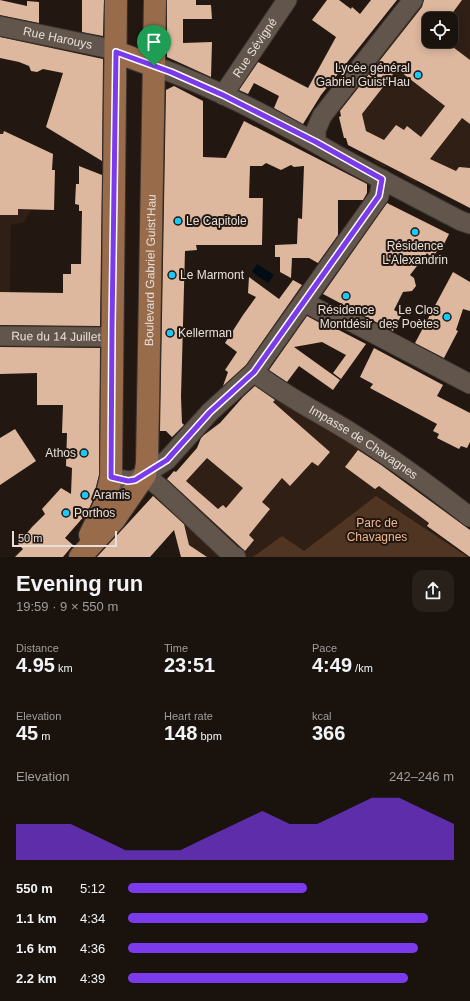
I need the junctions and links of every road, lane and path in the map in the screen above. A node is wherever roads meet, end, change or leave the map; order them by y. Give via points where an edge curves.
1 (116, 0) edge
2 (155, 0) edge
3 (287, 0) edge
4 (413, 0) edge
5 (0, 26) edge
6 (116, 52) junction
7 (154, 66) junction
8 (223, 95) junction
9 (316, 142) junction
10 (382, 179) junction
11 (470, 224) edge
12 (304, 302) junction
13 (0, 336) edge
14 (112, 337) junction
15 (254, 372) junction
16 (470, 384) edge
17 (145, 475) junction
18 (111, 477) junction
19 (470, 517) edge
20 (80, 557) edge
21 (236, 557) edge

1 - 6 main road
2 - 7 main road, Boulevard Gabriel Guist'Hau
3 - 8 street, Rue Sévigné
4 - 9 street via 322,116 316,130
5 - 6 street, Rue Harouys
6 - 7 main road
6 - 14 main road
7 - 8 street
7 - 17 main road, Boulevard Gabriel Guist'Hau
8 - 9 street
9 - 10 street
10 - 11 street
10 - 12 street via 379,196
12 - 15 street
12 - 16 street via 325,313 350,321
13 - 14 street, Rue du 14 Juillet
14 - 18 main road
15 - 17 street via 210,412 167,460
15 - 19 street, Impasse de Chavagnes via 425,481
17 - 18 street via 128,481
17 - 20 main road via 114,520
17 - 21 street
18 - 20 main road via 104,506

